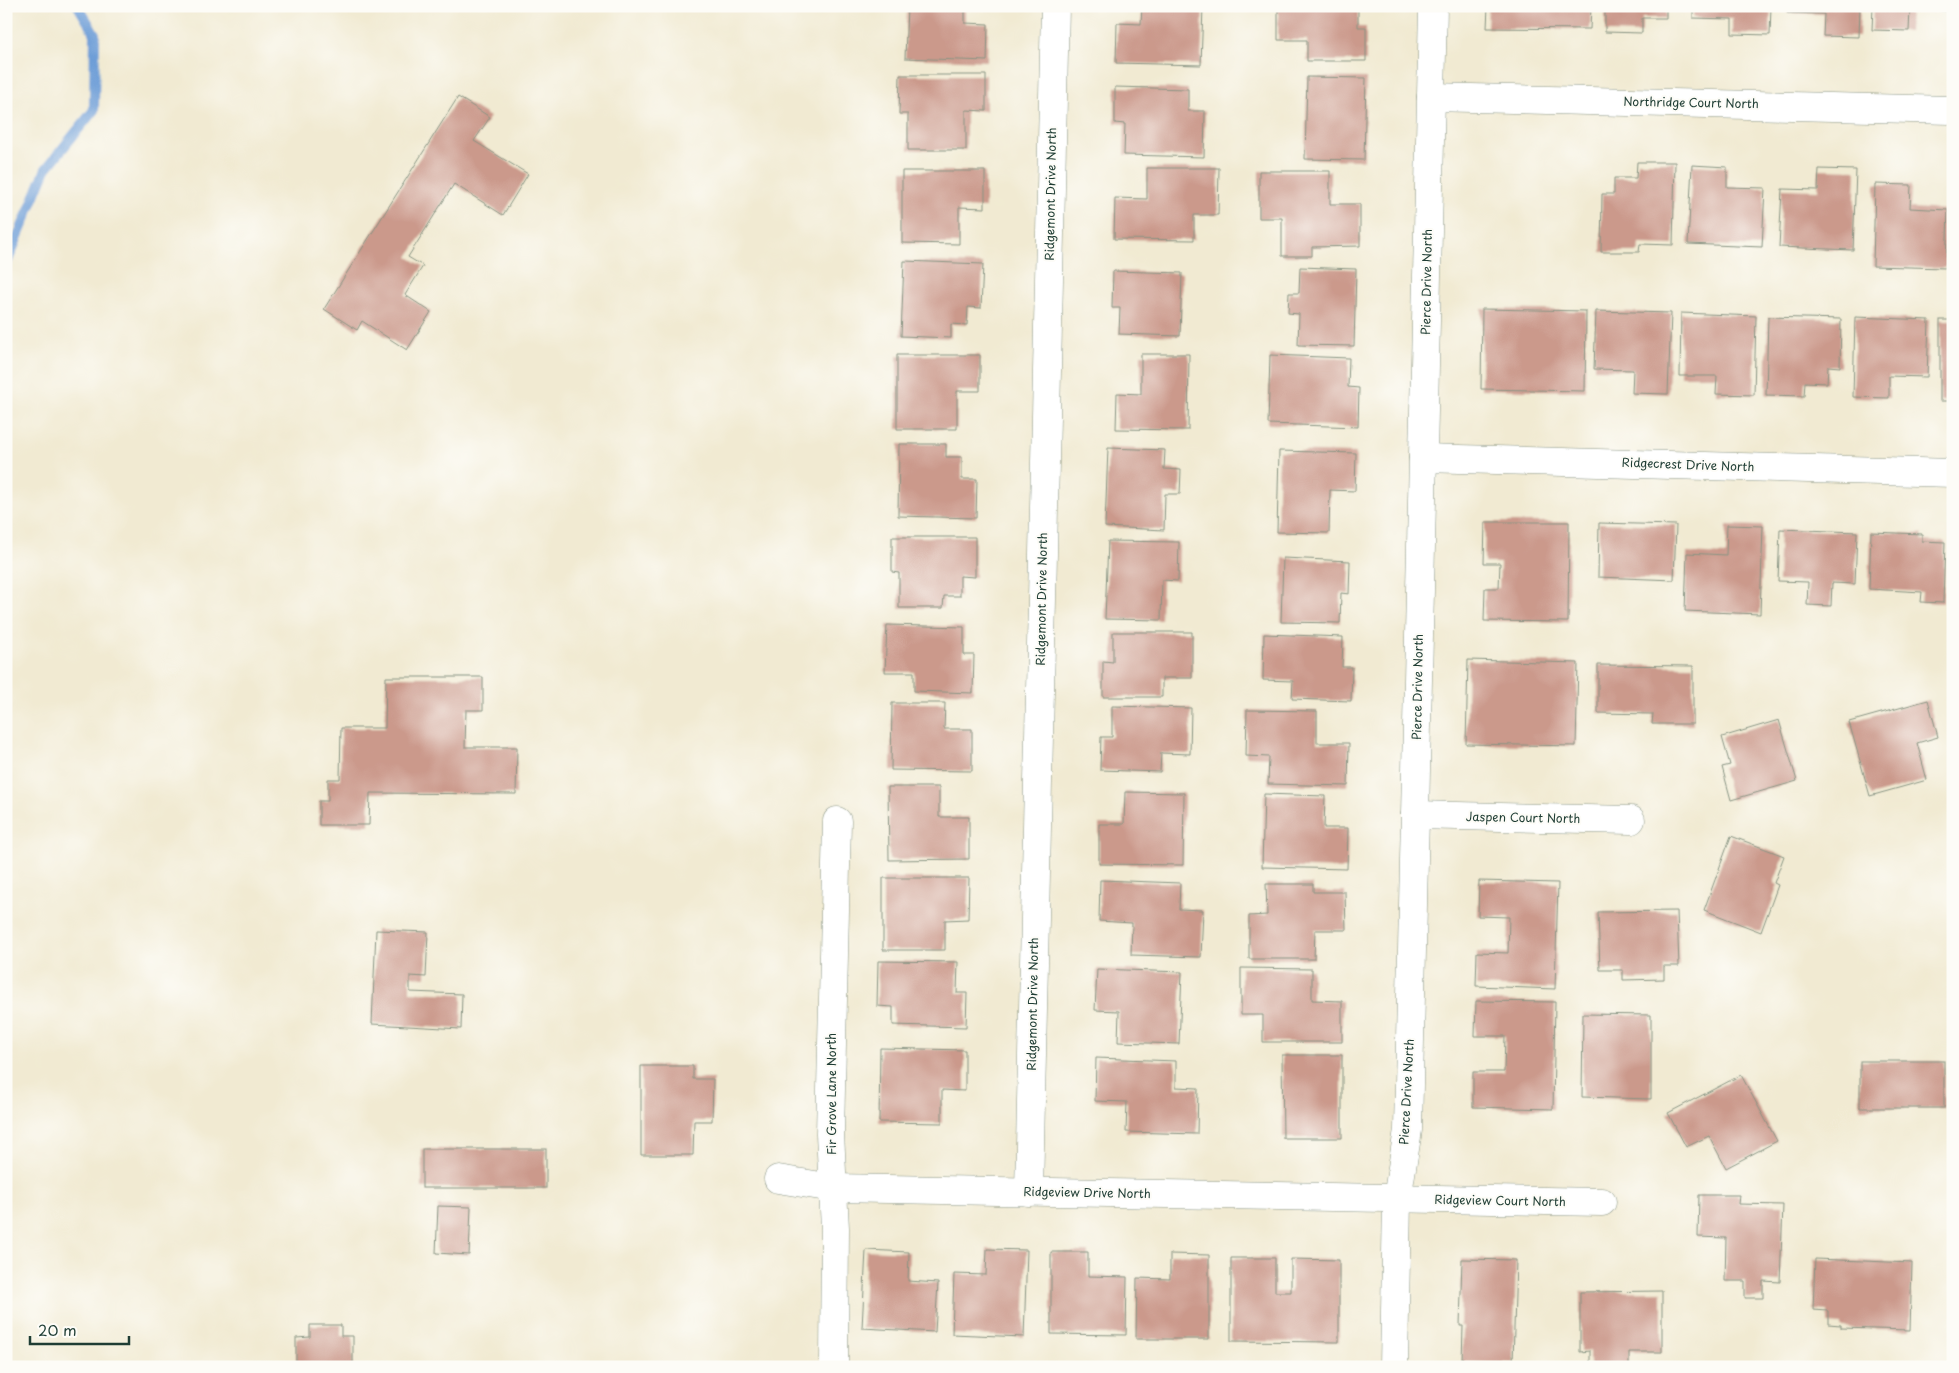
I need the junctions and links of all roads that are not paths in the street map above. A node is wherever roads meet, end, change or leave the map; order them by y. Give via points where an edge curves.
1 (1055, 6) edge
2 (1433, 6) edge
3 (1431, 97) junction
4 (1951, 110) dead end
5 (1423, 458) junction
6 (1953, 472) edge
7 (1415, 815) junction
8 (1631, 820) dead end
9 (837, 822) dead end
10 (778, 1179) dead end
11 (833, 1188) junction
12 (1029, 1192) junction
13 (1398, 1199) junction
14 (1602, 1202) dead end
15 (834, 1367) edge
16 (1394, 1367) edge

1 - 12 street, Ridgemont Drive North
2 - 3 street, Pierce Drive North
3 - 4 street, Northridge Court North
3 - 5 street, Pierce Drive North
5 - 6 street, Ridgecrest Drive North
5 - 7 street, Pierce Drive North
7 - 8 street, Jaspen Court North
7 - 13 street, Pierce Drive North via 1408,1130
9 - 11 street, Fir Grove Lane North via 830,1134
10 - 11 street, Ridgeview Drive North
11 - 12 street, Ridgeview Drive North
11 - 15 street, Fir Grove Lane North
12 - 13 street, Ridgeview Drive North
13 - 14 street, Ridgeview Court North
13 - 16 street, Pierce Drive North

